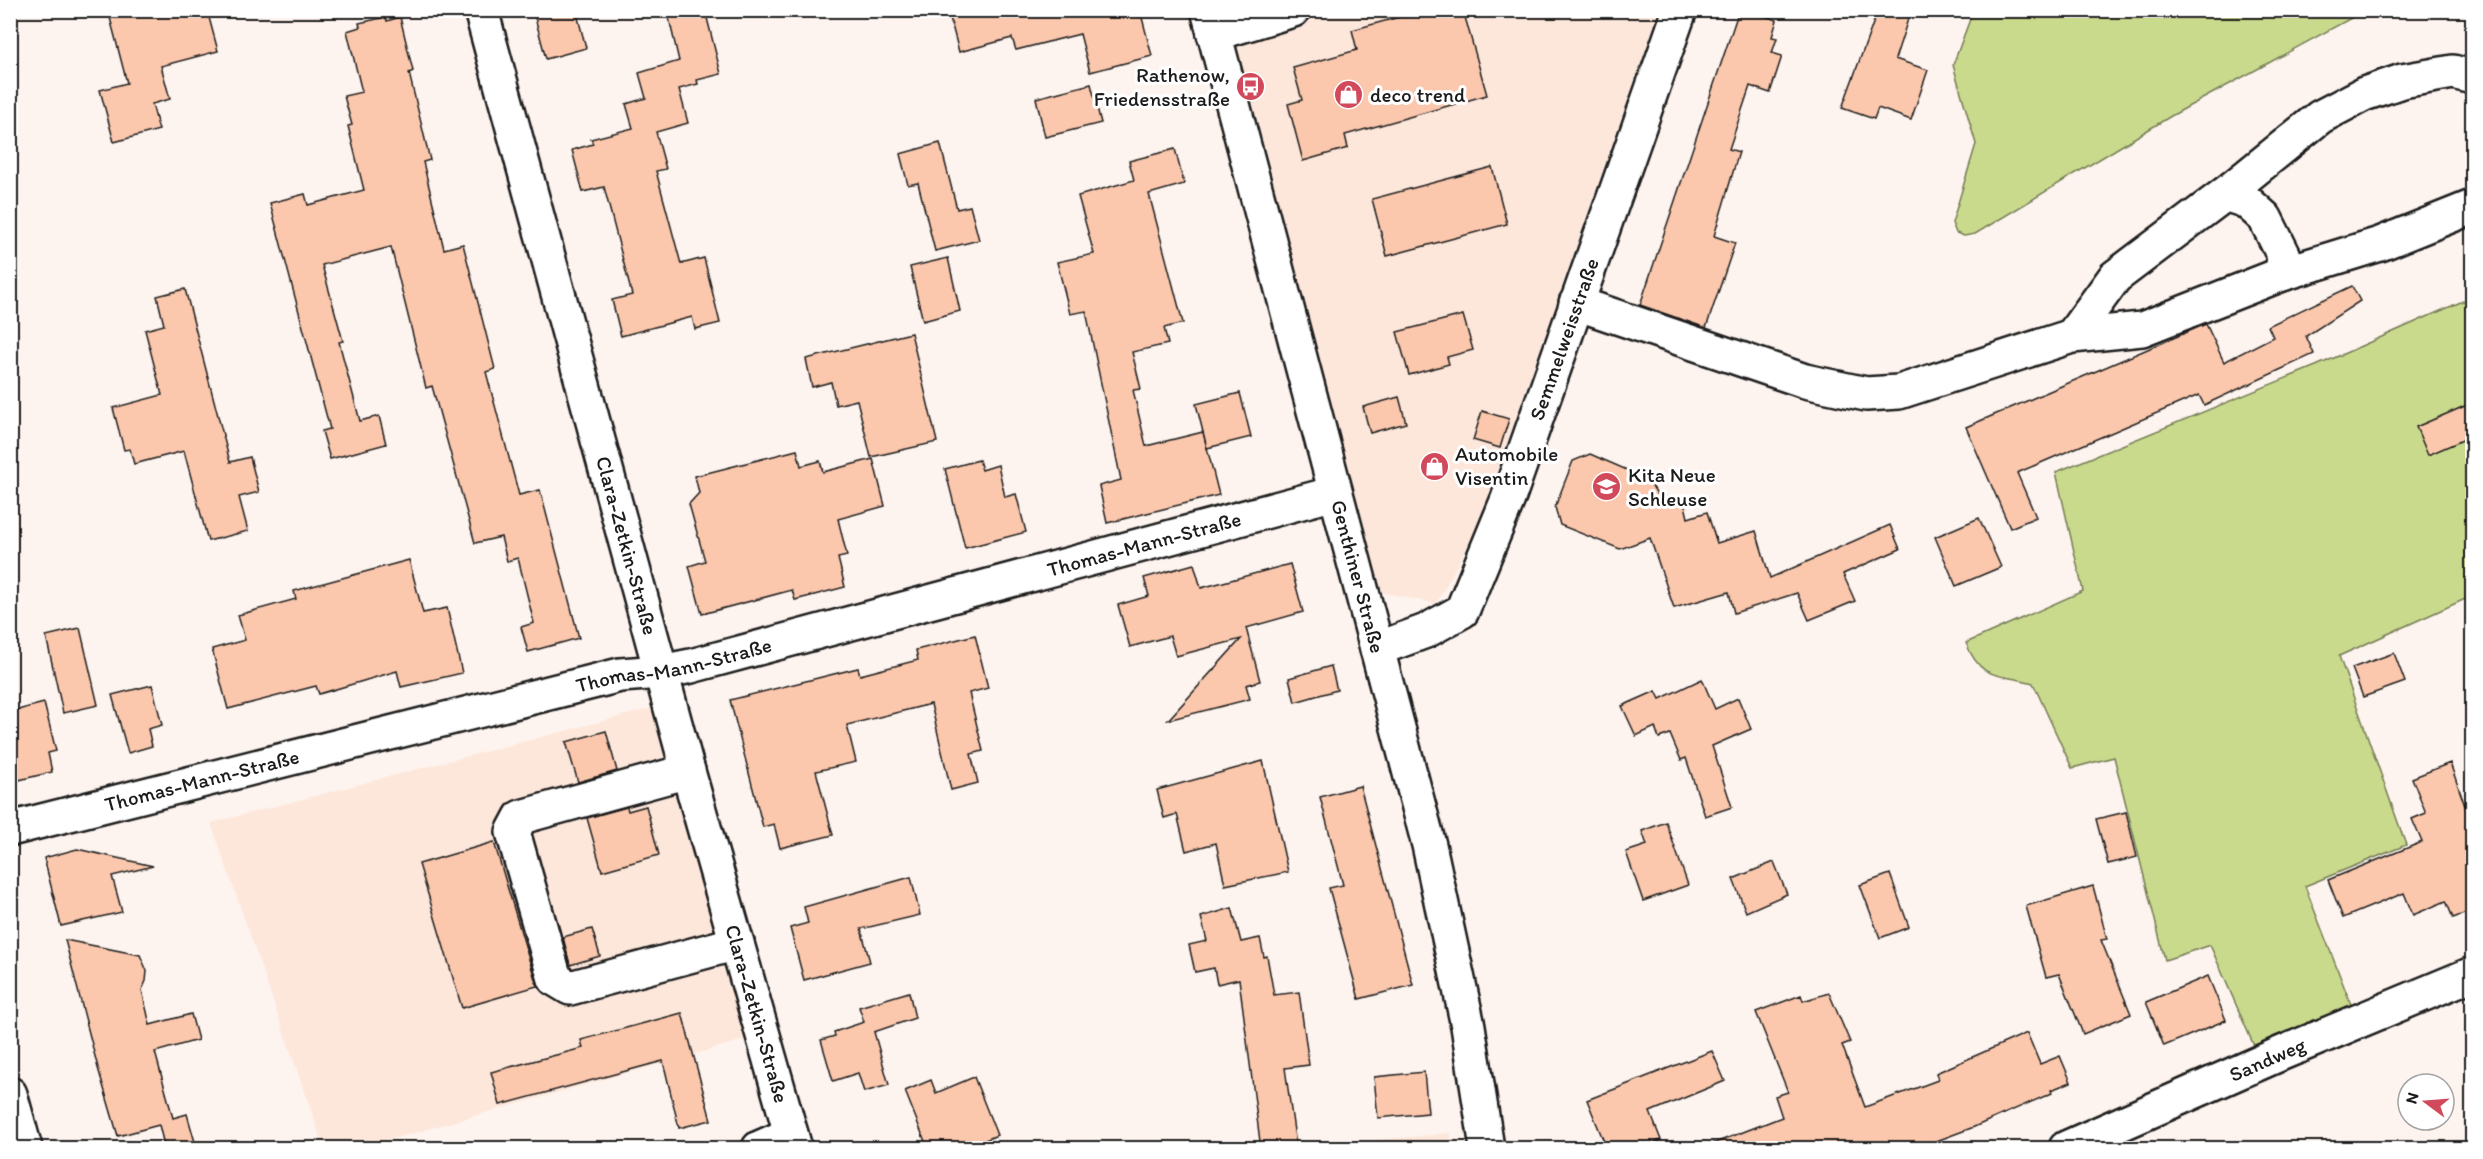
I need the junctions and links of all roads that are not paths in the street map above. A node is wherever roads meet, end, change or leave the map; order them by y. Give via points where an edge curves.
1 (480, 10) edge
2 (1293, 10) edge
3 (1680, 10) edge
4 (1211, 22) edge
5 (2472, 77) edge
6 (2225, 194) junction
7 (2472, 207) edge
8 (2282, 274) junction
9 (1576, 303) junction
10 (2072, 336) junction
11 (1335, 493) junction
12 (1377, 649) junction
13 (661, 672) junction
14 (688, 771) junction
15 (10, 829) edge
16 (737, 943) junction
17 (2472, 974) edge
18 (10, 1094) edge
19 (793, 1141) edge
20 (25, 1149) edge
21 (759, 1149) edge
22 (1487, 1149) edge
23 (2066, 1149) edge

1 - 13 street, Clara-Zetkin-Straße
2 - 4 street
3 - 9 street, Semmelweisstraße
4 - 11 street, Genthiner Straße
5 - 6 street via 2438,73 2364,94 2320,117
6 - 8 street via 2246,201 2265,218 2284,256
6 - 10 street via 2115,277
7 - 8 street via 2380,244
8 - 10 street via 2142,329
9 - 10 street via 1805,381 1866,394 1899,392
9 - 12 street, Semmelweisstraße via 1508,499 1462,611 1426,631
11 - 12 street, Genthiner Straße
11 - 13 street, Thomas-Mann-Straße
12 - 22 street, Genthiner Straße via 1455,956
13 - 14 street, Clara-Zetkin-Straße
13 - 15 street, Thomas-Mann-Straße via 620,675
14 - 16 street, Clara-Zetkin-Straße
14 - 16 street via 521,817 513,832 555,979 570,988
16 - 19 street, Clara-Zetkin-Straße
17 - 23 street, Sandweg
18 - 20 street
19 - 21 street

